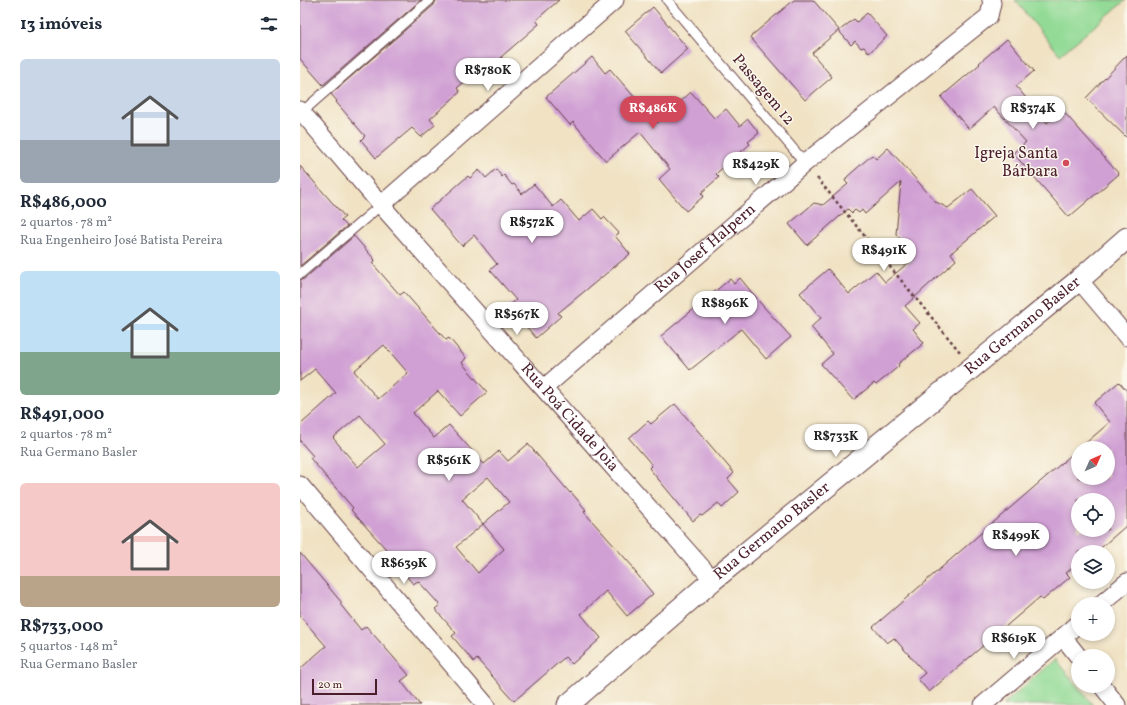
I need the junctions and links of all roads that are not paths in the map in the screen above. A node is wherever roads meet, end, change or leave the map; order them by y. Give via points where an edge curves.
1 (430, 0) edge
2 (614, 0) edge
3 (667, 0) edge
4 (992, 1) edge
5 (301, 111) edge
6 (805, 163) junction
7 (381, 205) junction
8 (1127, 238) edge
9 (300, 274) edge
10 (1079, 280) junction
11 (1127, 337) edge
12 (544, 388) junction
13 (300, 485) edge
14 (713, 580) junction
15 (1127, 582) edge
16 (1109, 597) edge
17 (1071, 630) edge
18 (1063, 637) junction
19 (1072, 649) edge
20 (1108, 693) edge
21 (486, 705) edge
22 (568, 705) edge
23 (983, 705) edge
24 (1117, 705) edge

1 - 5 lane
2 - 7 street
3 - 6 lane, Passagem 12
4 - 6 street, Rua Josef Halpern via 989,16
5 - 7 street, Rua Poá Cidade Joia
6 - 12 street, Rua Josef Halpern
7 - 9 lane
7 - 12 street, Rua Poá Cidade Joia
8 - 10 street, Rua Germano Basler
10 - 11 street
10 - 14 street, Rua Germano Basler
12 - 14 street, Rua Poá Cidade Joia
13 - 21 street
14 - 22 street, Rua Germano Basler
15 - 16 street
17 - 18 street
18 - 19 street
18 - 23 street
20 - 24 street

